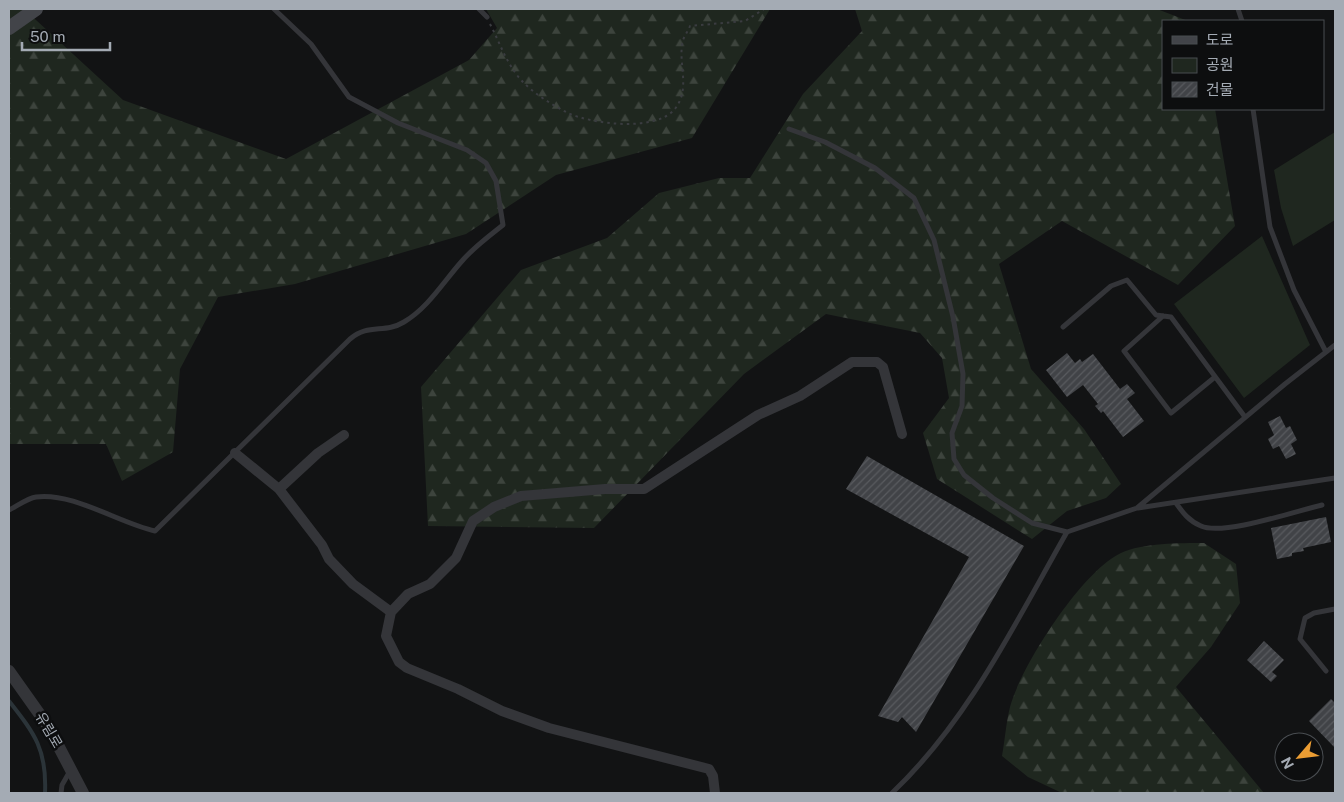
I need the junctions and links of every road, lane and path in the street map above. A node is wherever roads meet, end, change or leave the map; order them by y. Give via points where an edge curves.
1 (36, 9) edge
2 (274, 9) edge
3 (479, 9) edge
4 (764, 9) edge
5 (487, 17) joint
6 (9, 28) edge
7 (1253, 110) edge
8 (789, 128) dead end
9 (1163, 316) junction
10 (1063, 327) dead end
11 (1335, 345) edge
12 (1326, 352) junction
13 (1216, 376) junction
14 (1246, 417) junction
15 (902, 434) dead end
16 (344, 435) dead end
17 (235, 453) junction
18 (1335, 478) edge
19 (279, 489) junction
20 (1176, 503) junction
21 (1322, 505) dead end
22 (1137, 508) junction
23 (9, 510) edge
24 (1067, 532) junction
25 (1335, 609) edge
26 (391, 612) junction
27 (9, 671) edge
28 (1326, 671) dead end
29 (70, 770) junction
30 (61, 793) edge
31 (83, 793) edge
32 (715, 793) edge
33 (892, 793) edge

1 - 6 main road
2 - 17 lane via 311,44 349,97 398,123 467,150 486,163 496,181 503,225 463,260 433,297 405,322 390,328 361,330 350,339
3 - 5 lane
4 - 5 path via 745,21 690,26 683,41 682,97 673,111 654,121 633,125 590,120 546,100 523,82 509,64
7 - 12 lane via 1270,227 1294,290
8 - 24 lane via 875,168 914,198 934,240 963,374 962,406 952,432 954,459 964,475 993,498 1032,523
9 - 10 lane via 1156,315 1128,280 1111,286
9 - 13 lane via 1171,317
9 - 13 lane via 1124,350 1170,413
11 - 12 lane
12 - 14 lane
13 - 14 lane
14 - 22 lane
15 - 26 street via 883,367 877,362 852,362 800,396 758,415 644,489 521,496 494,507 473,521 450,565 430,584 408,594
16 - 19 street via 318,453
17 - 19 street
17 - 23 lane via 155,531 137,527 94,508 52,497 35,497
18 - 20 lane
19 - 26 street via 329,559 353,584
20 - 21 lane via 1187,518 1202,527 1227,528
20 - 22 lane
22 - 24 lane
24 - 33 lane via 966,708 917,770
25 - 28 lane via 1305,618 1300,639
26 - 32 street via 386,636 399,662 406,668 502,711 549,728 709,769
27 - 29 street, 유림로 via 48,726
29 - 30 lane
29 - 31 street, 유림로

